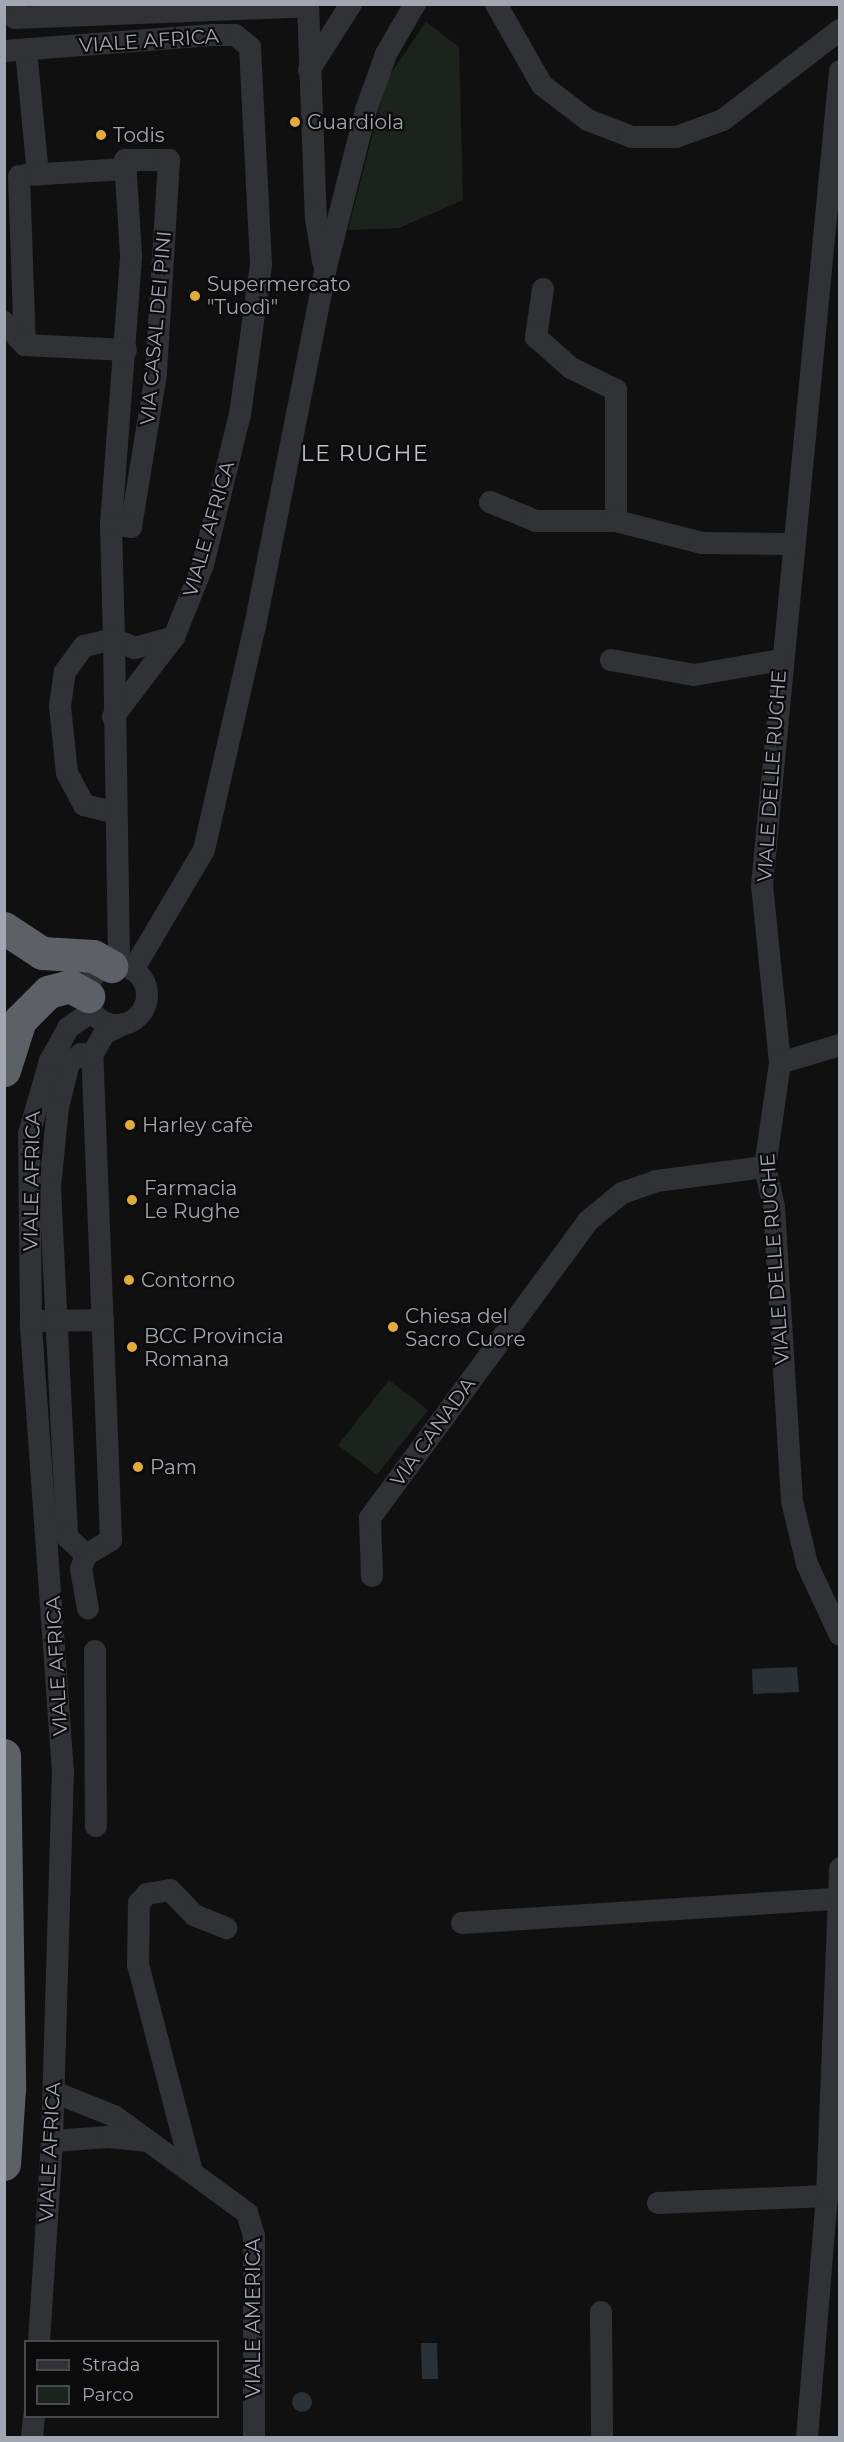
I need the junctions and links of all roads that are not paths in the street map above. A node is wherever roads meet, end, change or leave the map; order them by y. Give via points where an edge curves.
1 (16, 4) edge
2 (351, 4) edge
3 (415, 4) edge
4 (496, 4) edge
5 (308, 5) edge
6 (183, 8) edge
7 (840, 30) edge
8 (15, 51) edge
9 (309, 70) junction
10 (840, 71) edge
11 (126, 169) junction
12 (21, 176) edge
13 (325, 271) junction
14 (543, 290) dead end
15 (4, 322) edge
16 (25, 345) junction
17 (126, 350) junction
18 (490, 502) dead end
19 (616, 520) junction
20 (111, 524) junction
21 (792, 544) junction
22 (174, 637) junction
23 (114, 639) junction
24 (611, 660) dead end
25 (781, 660) junction
26 (113, 717) junction
27 (116, 813) junction
28 (4, 928) edge
29 (121, 967) junction
30 (92, 1008) junction
31 (124, 1024) junction
32 (840, 1045) edge
33 (86, 1055) junction
34 (780, 1063) junction
35 (4, 1070) edge
36 (765, 1167) junction
37 (56, 1320) junction
38 (103, 1320) junction
39 (31, 1322) junction
40 (86, 1555) junction
41 (372, 1576) dead end
42 (832, 1601) edge
43 (88, 1608) dead end
44 (840, 1635) edge
45 (95, 1651) dead end
46 (61, 1730) junction
47 (95, 1731) junction
48 (4, 1755) edge
49 (96, 1826) dead end
50 (840, 1868) edge
51 (837, 1899) junction
52 (462, 1923) dead end
53 (226, 1928) dead end
54 (54, 2092) junction
55 (52, 2141) junction
56 (150, 2142) junction
57 (4, 2164) edge
58 (191, 2168) junction
59 (827, 2196) junction
60 (658, 2203) dead end
61 (601, 2312) dead end
62 (829, 2326) edge
63 (39, 2340) edge
64 (34, 2418) edge
65 (32, 2438) edge
66 (254, 2438) edge
67 (602, 2438) edge
68 (807, 2438) edge

1 - 6 street via 15,18
2 - 9 street
3 - 13 street, VIALE AFRICA via 386,54 366,110
4 - 7 street via 542,85 588,120 633,137 676,137 723,120
5 - 6 street
5 - 9 street
8 - 12 street, VIALE AFRICA
8 - 22 street, VIALE AFRICA via 212,35 235,35 250,47 261,265 240,414 203,566
9 - 13 street via 316,218
10 - 21 street, VIALE DELLE RUGHE
11 - 12 street
11 - 17 street via 131,255
11 - 20 street, VIA CASAL DEI PINI via 125,160 169,160 156,374 131,527
12 - 16 street, VIALE AFRICA
13 - 29 street, VIALE AFRICA via 255,626 204,850
14 - 19 street via 536,338 570,368 616,390
15 - 16 street
16 - 17 street
17 - 20 street
18 - 19 street via 536,521
19 - 21 street via 702,543
20 - 23 street
21 - 25 street, VIALE DELLE RUGHE
22 - 23 street via 135,648
22 - 26 street, VIALE AFRICA
23 - 26 street
23 - 27 street via 84,646 64,672 60,705 67,773 84,805
24 - 25 street, VIALE DELLE RUGHE via 694,675
25 - 34 street, VIALE DELLE RUGHE via 762,885
26 - 27 street
27 - 29 street
28 - 29 highway via 42,953 93,957
29 - 30 street, VIALE AFRICA via 96,975
29 - 31 street via 145,984 147,1003
30 - 31 street
30 - 33 street
30 - 35 highway via 70,986 48,992 20,1020
30 - 39 street, VIALE AFRICA via 68,1028 34,1101 30,1134
31 - 33 street via 104,1034
32 - 34 street
33 - 37 street via 69,1063 57,1107 50,1187
33 - 38 street
34 - 36 street, VIALE DELLE RUGHE
36 - 41 street, VIA CANADA via 656,1181 622,1192 588,1221 370,1518
36 - 42 street, VIALE DELLE RUGHE via 774,1207 792,1501 807,1564
37 - 38 street
37 - 39 street
37 - 40 street via 67,1537
38 - 40 street via 111,1540
39 - 46 street, VIALE AFRICA
40 - 43 street via 81,1569
42 - 44 street, VIALE DELLE RUGHE
45 - 47 street
46 - 47 street
46 - 54 street, VIALE AFRICA
47 - 49 street
48 - 57 highway via 9,2089
50 - 51 street
51 - 52 street
51 - 59 street
53 - 58 street via 194,1915 170,1890 147,1894 139,1903 138,1965
54 - 55 street, VIALE AFRICA
54 - 56 street, VIALE AMERICA via 114,2116
55 - 56 street, VIALE AMERICA via 109,2137
55 - 63 street, VIALE AFRICA
56 - 58 street, VIALE AMERICA
58 - 66 street, VIALE AMERICA via 238,2203 252,2224
59 - 60 street
59 - 62 street
61 - 67 street
62 - 68 street
64 - 65 street

